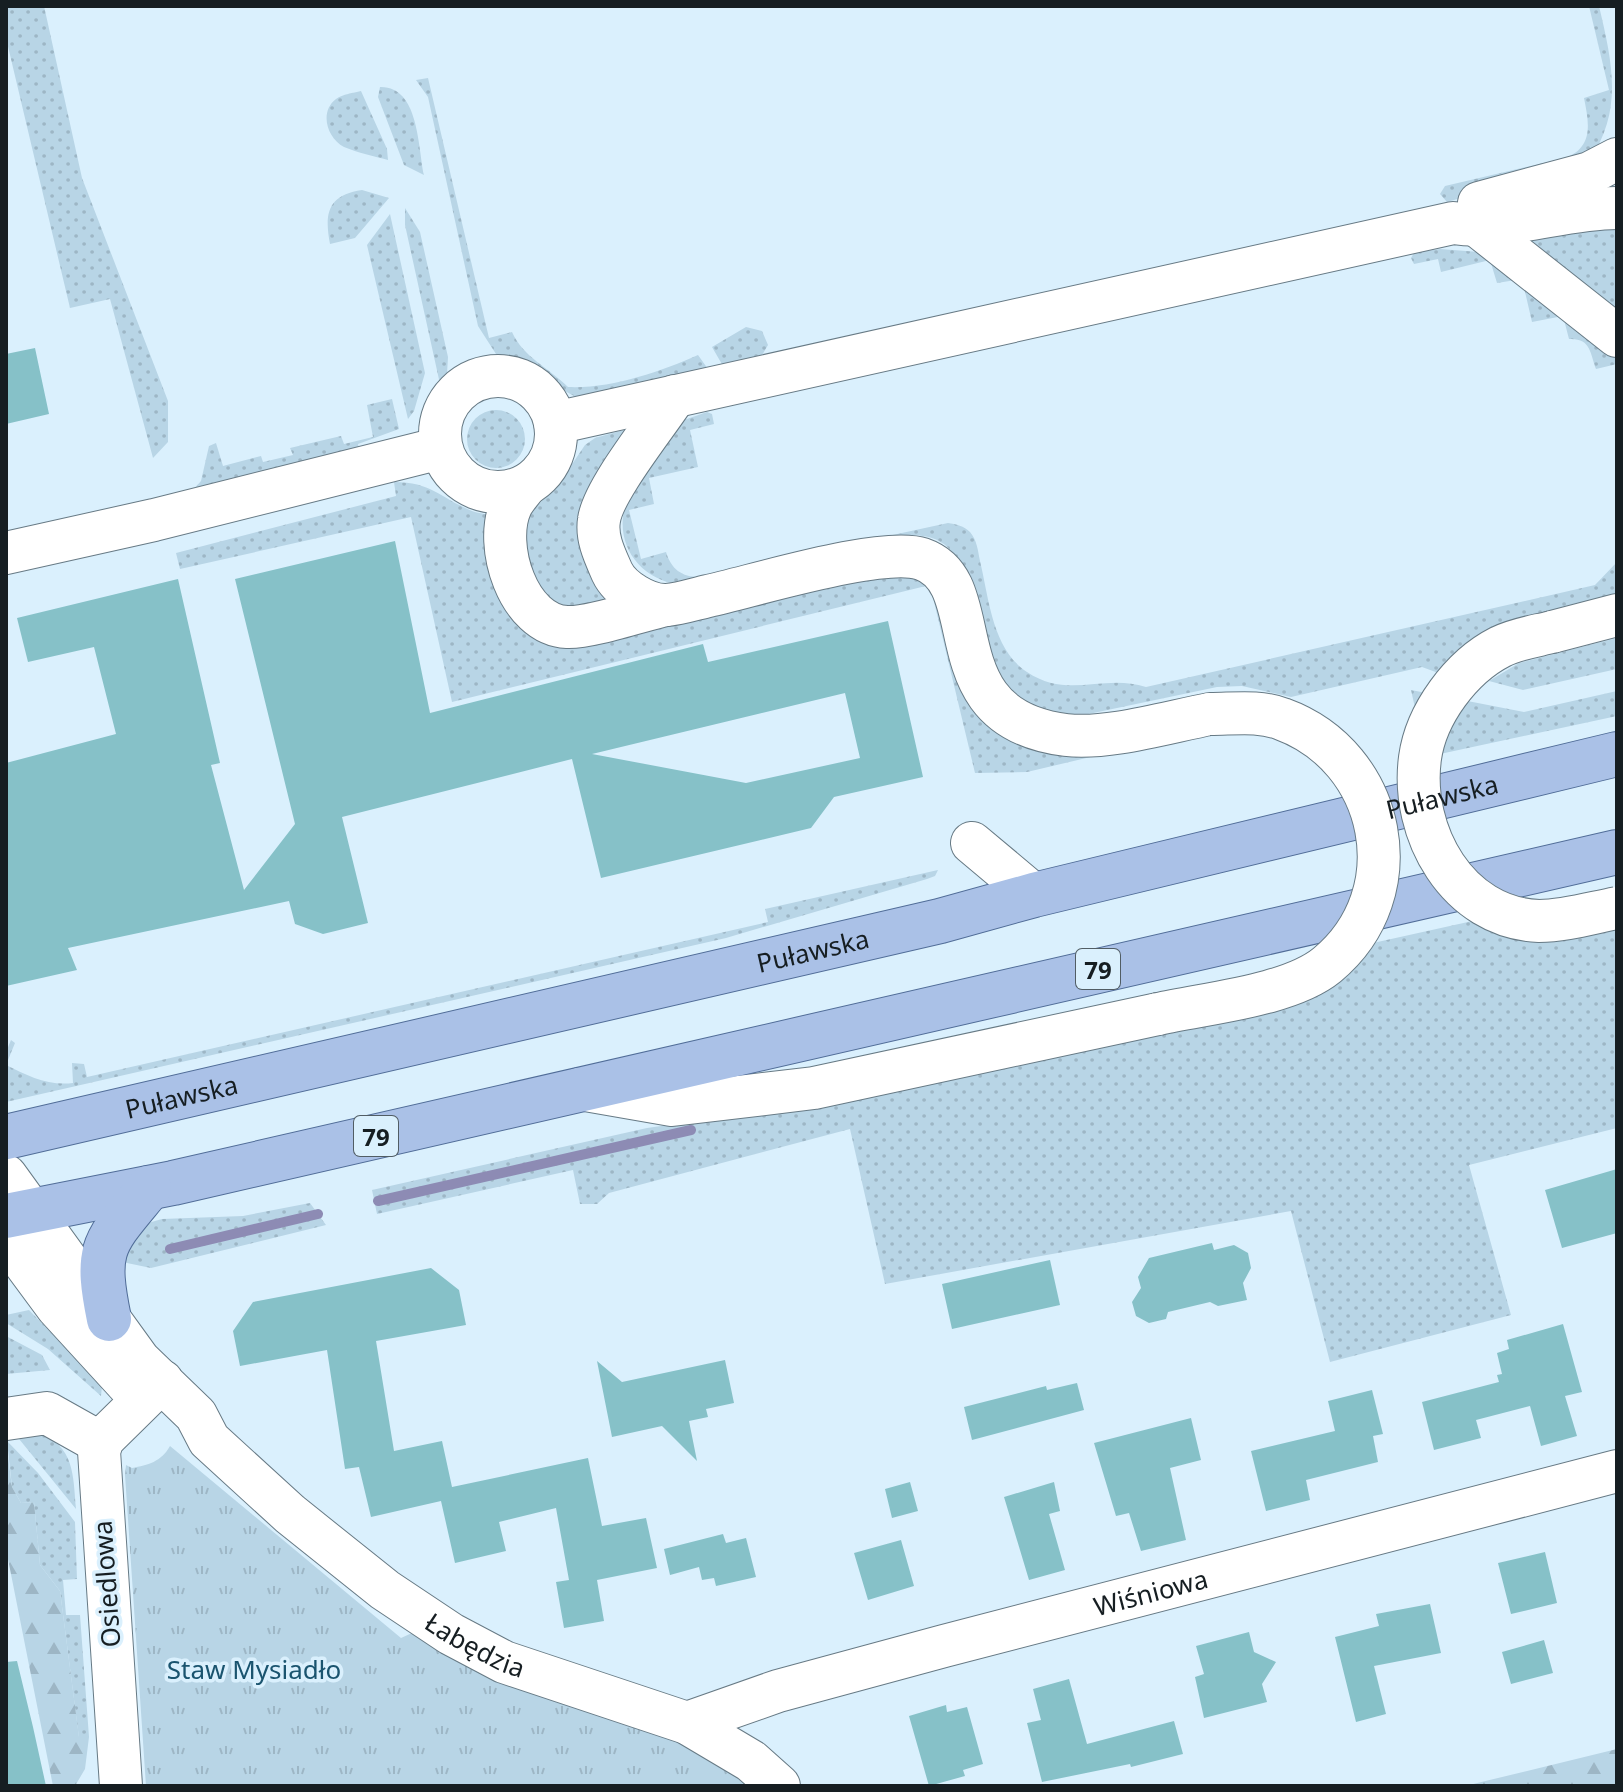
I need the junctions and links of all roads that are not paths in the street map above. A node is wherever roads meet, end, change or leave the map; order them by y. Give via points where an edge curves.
1 (1617, 159) edge
2 (1617, 208) edge
3 (1466, 225) junction
4 (1617, 336) edge
5 (675, 396) junction
6 (555, 423) junction
7 (441, 448) junction
8 (525, 486) junction
9 (6, 553) edge
10 (665, 605) junction
11 (1617, 615) edge
12 (1617, 754) edge
13 (972, 843) dead end
14 (1617, 852) edge
15 (1034, 895) junction
16 (1617, 908) edge
17 (579, 1089) junction
18 (6, 1137) edge
19 (6, 1176) edge
20 (149, 1188) junction
21 (15, 1222) edge
22 (109, 1319) junction
23 (153, 1391) junction
24 (6, 1419) edge
25 (103, 1439) junction
26 (1617, 1471) edge
27 (687, 1723) junction
28 (121, 1786) edge
29 (779, 1786) edge

1 - 3 street via 1590,173 1475,204
2 - 3 street
3 - 4 street
3 - 5 street
5 - 6 street
5 - 10 street via 608,496 599,519 600,543 614,577 640,597
6 - 7 street via 548,405 523,382 490,377 457,392 440,428
6 - 8 street via 551,458
7 - 8 street via 459,478 474,488 499,492
7 - 9 street
8 - 10 street via 510,508 506,541 513,579 530,609 567,627
10 - 17 street, bridge via 870,559 907,556 936,566 948,576 972,664 986,694 1005,714 1033,727 1079,736 1210,714 1257,713 1301,726 1334,748 1366,793 1375,822 1376,886 1358,929 1327,964 1308,977 1271,989 814,1088 672,1105
11 - 16 street, bridge via 1502,645 1483,657 1438,708 1420,756 1422,815 1445,869 1487,907 1537,921
12 - 15 main road, Puławska
13 - 15 street
14 - 17 main road, 79
15 - 18 main road, Puławska
17 - 20 main road, 79
19 - 21 street
20 - 21 main road, 79
20 - 22 main road via 104,1250 100,1276
21 - 22 street, Łabędzia
21 - 23 street, Łabędzia via 57,1307
22 - 23 street, Łabędzia via 139,1360
23 - 25 street
23 - 27 street, Łabędzia via 181,1432 209,1440 385,1590 463,1641 567,1685
24 - 25 street via 47,1413
25 - 28 street, Osiedlowa via 98,1463
26 - 27 street, Wiśniowa via 778,1691
27 - 29 street, Łabędzia via 751,1761

